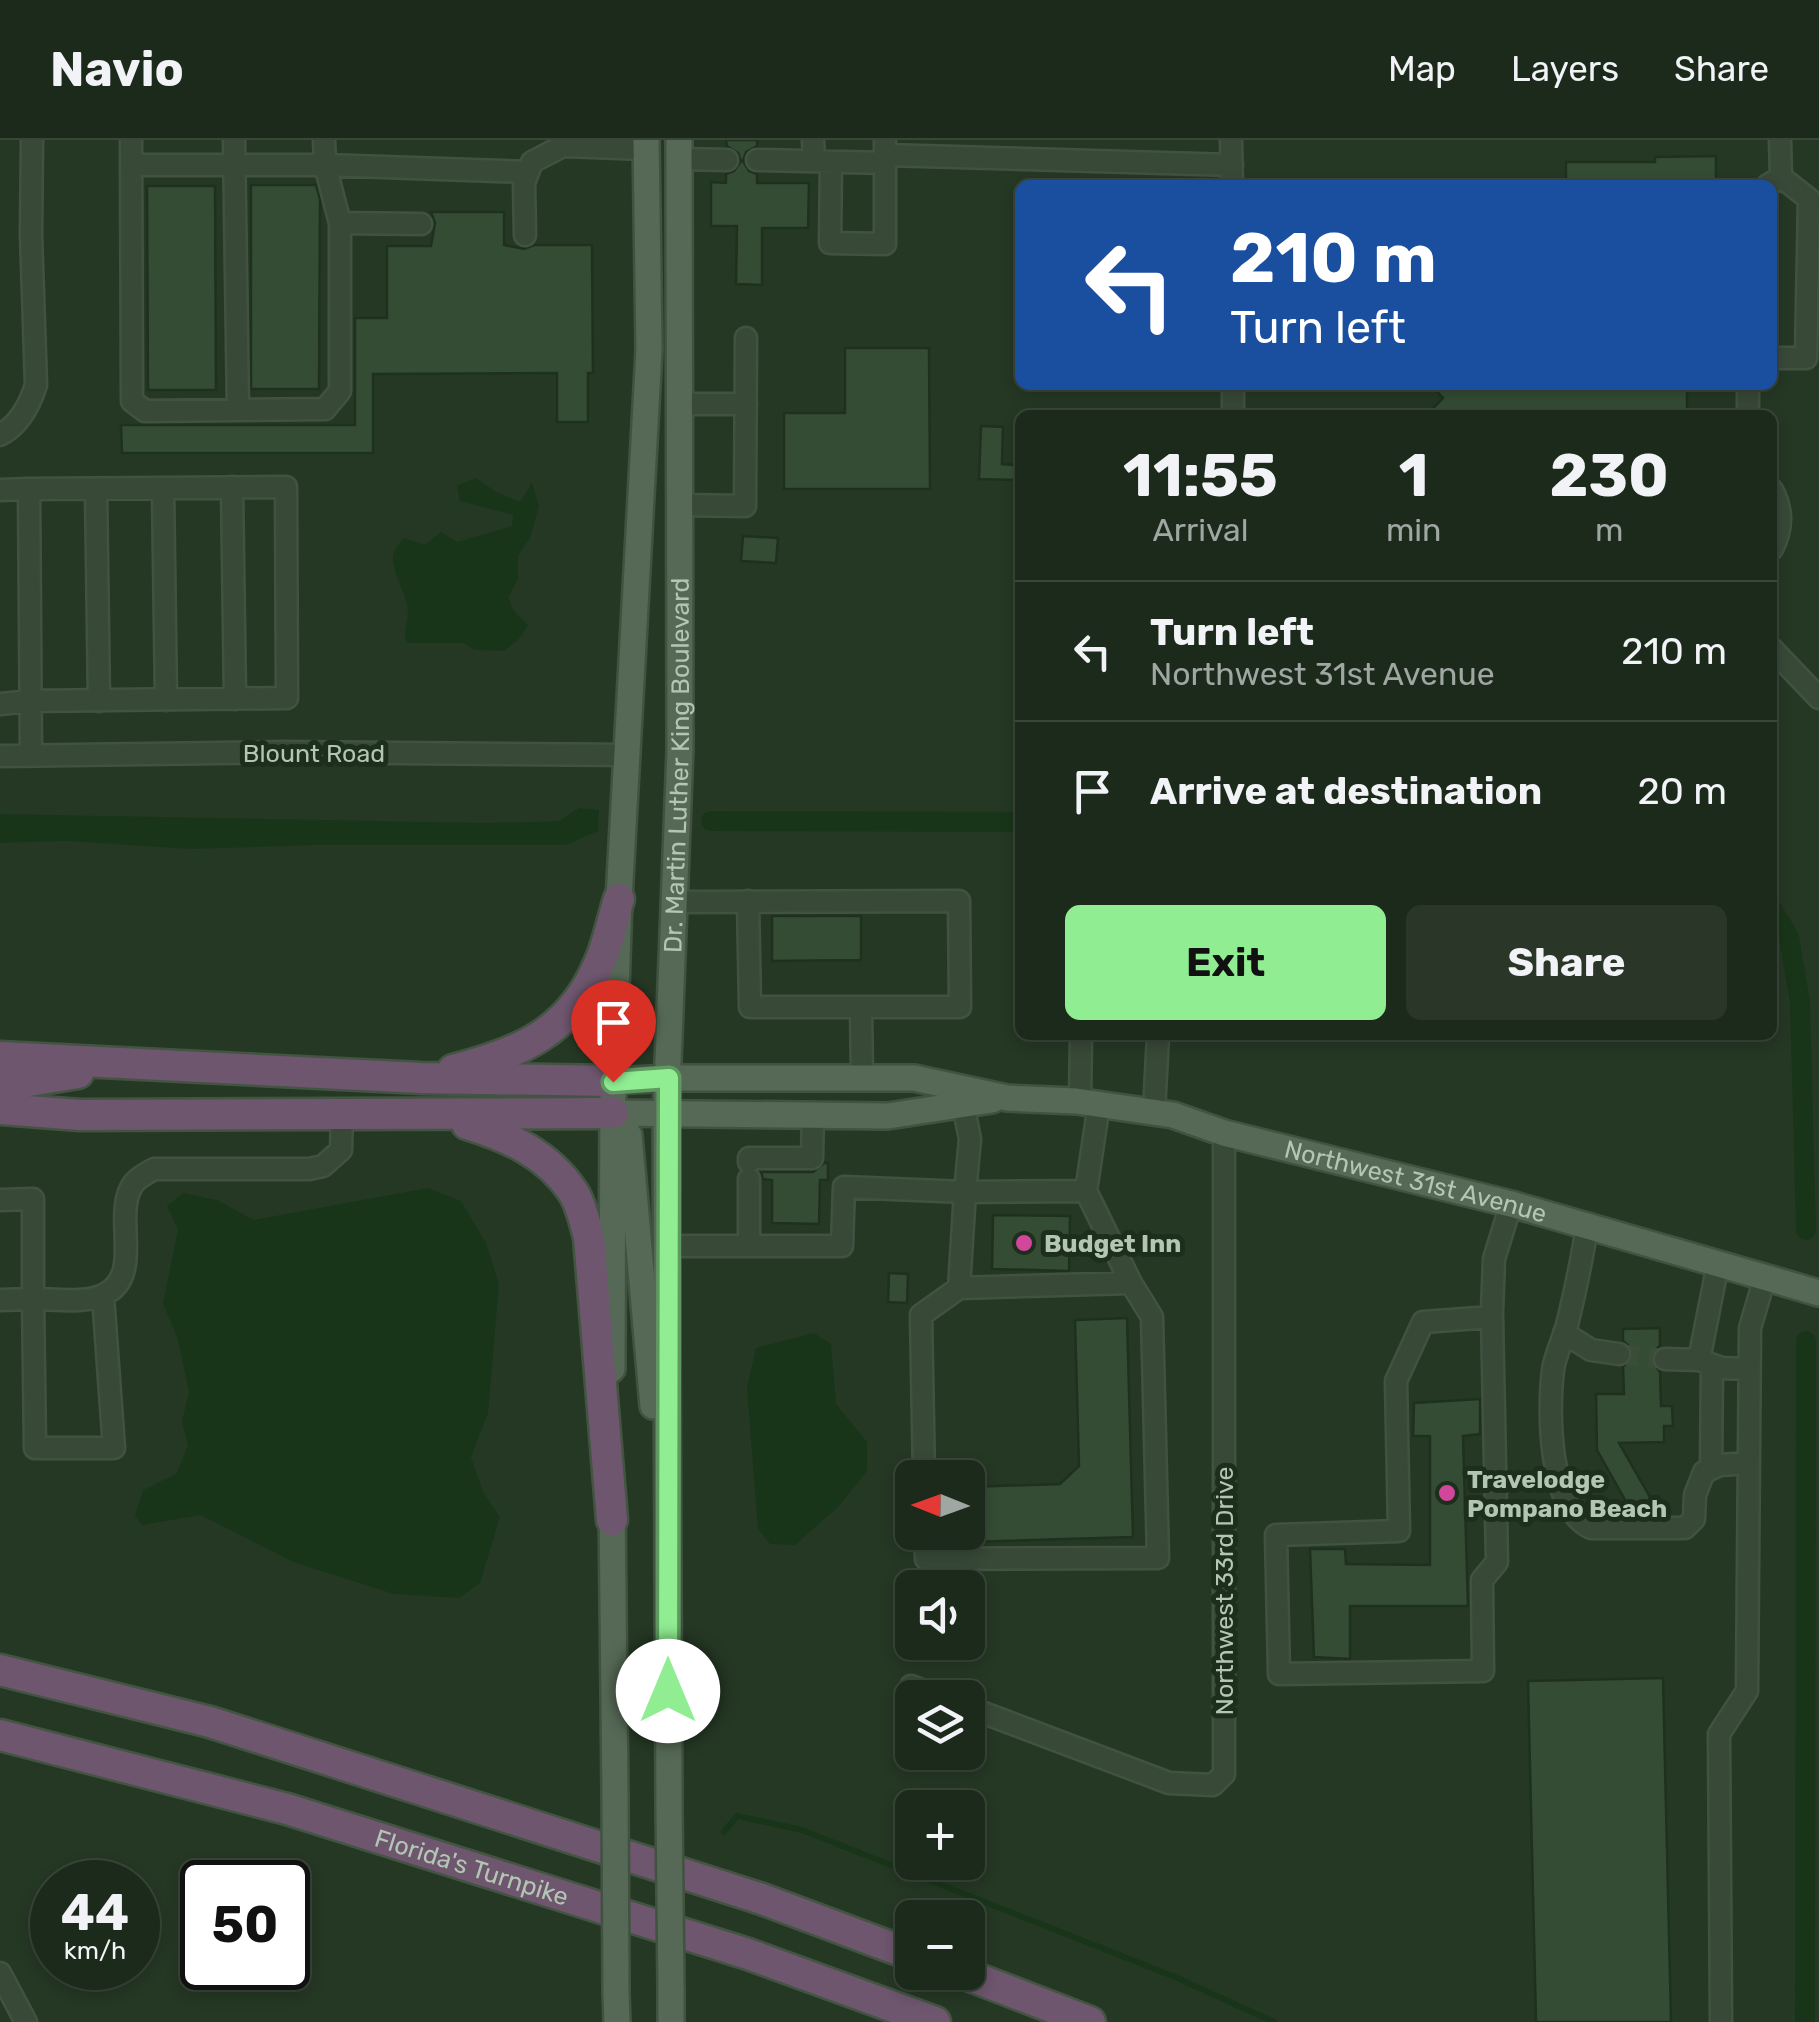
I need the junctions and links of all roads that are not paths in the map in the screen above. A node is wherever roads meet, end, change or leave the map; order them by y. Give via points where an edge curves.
1 (32, 140) edge
2 (131, 140) edge
3 (234, 140) edge
4 (324, 140) edge
5 (1232, 140) edge
6 (1780, 140) edge
7 (646, 144) edge
8 (676, 146) edge
9 (886, 153) edge
10 (819, 154) edge
11 (727, 160) dead end
12 (757, 160) dead end
13 (325, 164) junction
14 (132, 165) junction
15 (234, 165) junction
16 (528, 172) junction
17 (1232, 175) edge
18 (1775, 180) edge
19 (1777, 182) edge
20 (340, 223) junction
21 (421, 224) dead end
22 (525, 235) dead end
23 (679, 288) junction
24 (746, 338) dead end
25 (1777, 358) edge
26 (680, 404) junction
27 (746, 404) junction
28 (238, 410) junction
29 (0, 435) edge
30 (164, 488) junction
31 (232, 488) junction
32 (29, 489) junction
33 (96, 489) junction
34 (0, 490) edge
35 (1777, 499) edge
36 (680, 505) junction
37 (1777, 535) edge
38 (1777, 654) edge
39 (1819, 698) edge
40 (235, 699) junction
41 (166, 700) junction
42 (30, 701) junction
43 (98, 701) junction
44 (0, 704) edge
45 (629, 755) junction
46 (0, 756) edge
47 (31, 756) junction
48 (619, 899) junction
49 (748, 900) junction
50 (676, 902) junction
51 (861, 1008) junction
52 (1082, 1040) edge
53 (1158, 1040) edge
54 (0, 1057) edge
55 (120, 1066) junction
56 (422, 1078) junction
57 (669, 1078) junction
58 (862, 1078) junction
59 (0, 1082) edge
60 (613, 1082) junction
61 (1007, 1098) junction
62 (1090, 1103) junction
63 (963, 1104) junction
64 (0, 1109) edge
65 (1154, 1112) junction
66 (613, 1113) junction
67 (666, 1115) junction
68 (80, 1116) junction
69 (342, 1116) junction
70 (440, 1116) junction
71 (813, 1116) junction
72 (0, 1129) edge
73 (1224, 1133) junction
74 (965, 1192) junction
75 (1086, 1192) junction
76 (0, 1200) edge
77 (1512, 1204) junction
78 (1587, 1226) junction
79 (667, 1246) junction
80 (749, 1246) junction
81 (1718, 1264) junction
82 (1765, 1277) junction
83 (1131, 1283) junction
84 (960, 1288) junction
85 (1819, 1293) edge
86 (103, 1296) junction
87 (33, 1299) junction
88 (0, 1300) edge
89 (1492, 1317) junction
90 (1564, 1333) junction
91 (1619, 1354) tunnel mouth
92 (1666, 1358) tunnel mouth
93 (1706, 1362) junction
94 (1749, 1370) junction
95 (668, 1459) junction
96 (924, 1460) edge
97 (1749, 1462) junction
98 (1710, 1469) junction
99 (612, 1520) junction
100 (926, 1550) edge
101 (0, 1670) edge
102 (985, 1714) edge
103 (0, 1735) edge
104 (895, 1949) edge
105 (0, 1972) edge
106 (985, 1982) edge
107 (26, 2022) edge
108 (616, 2022) edge
109 (671, 2022) edge
110 (935, 2022) edge
111 (1090, 2022) edge
112 (1722, 2022) edge

1 - 29 street via 36,385 29,406
2 - 14 street
3 - 15 street
4 - 13 street
5 - 17 street
6 - 18 street
7 - 16 street via 563,146 532,162
7 - 23 main road via 658,158 665,198 666,270
7 - 45 main road, Dr. Martin Luther King Boulevard via 649,350
8 - 11 street
8 - 23 main road, Dr. Martin Luther King Boulevard
9 - 10 street
9 - 10 street via 885,244 830,243
9 - 17 street
10 - 12 street
13 - 15 street
13 - 16 street
13 - 20 street
14 - 15 street
14 - 28 street via 132,401 145,411
15 - 28 street
16 - 22 street
19 - 25 street via 1809,199 1806,358
20 - 21 street
20 - 28 street via 340,390 325,409
23 - 26 main road, Dr. Martin Luther King Boulevard
24 - 27 street
26 - 27 street
26 - 36 main road, Dr. Martin Luther King Boulevard
27 - 36 street via 746,506
30 - 31 street
30 - 33 street
30 - 41 street
31 - 40 street
31 - 40 street via 286,487 288,698
32 - 33 street
32 - 34 street
32 - 42 street
33 - 43 street
35 - 37 street
36 - 50 main road, Dr. Martin Luther King Boulevard
38 - 39 street
40 - 41 street
41 - 43 street
42 - 43 street
42 - 44 street
42 - 47 street
45 - 47 street, Blount Road
45 - 48 main road, Dr. Martin Luther King Boulevard
46 - 47 street, Blount Road
48 - 56 highway via 599,966 548,1034 497,1058
48 - 60 main road, Dr. Martin Luther King Boulevard
49 - 50 street
49 - 51 street via 750,1008
49 - 51 street via 959,901 960,1007
50 - 57 main road, Dr. Martin Luther King Boulevard
51 - 58 street
52 - 62 street
53 - 65 street
54 - 55 highway
55 - 56 highway
55 - 59 highway
56 - 60 highway
57 - 58 main road, Northwest 31st Avenue
57 - 60 main road, Northwest 31st Avenue
57 - 67 main road, Dr. Martin Luther King Boulevard
58 - 61 main road, Northwest 31st Avenue via 914,1078
60 - 66 main road, Dr. Martin Luther King Boulevard
61 - 62 main road, Northwest 31st Avenue
61 - 63 main road, Northwest 31st Avenue
62 - 65 main road, Northwest 31st Avenue
62 - 75 street
63 - 71 main road, Northwest 31st Avenue via 888,1116
63 - 74 street via 970,1139
64 - 68 highway
65 - 73 main road, Northwest 31st Avenue
66 - 67 main road, Northwest 31st Avenue
66 - 70 highway
66 - 95 main road via 629,1135 654,1419
66 - 99 main road, Dr. Martin Luther King Boulevard
67 - 71 main road, Northwest 31st Avenue
67 - 79 main road, Dr. Martin Luther King Boulevard
68 - 69 highway
68 - 72 highway
69 - 70 highway
69 - 86 street via 341,1150 323,1166 154,1169 142,1175 128,1196 124,1270
70 - 99 highway via 510,1137 548,1163 575,1194 590,1237
71 - 80 street via 812,1158 750,1158
73 - 77 main road, Northwest 31st Avenue
73 - 102 street, Northwest 33rd Drive via 1224,1774 1213,1785 1169,1784
74 - 75 street
74 - 80 street via 844,1187 842,1246
74 - 84 street
75 - 83 street
76 - 87 street via 33,1199
77 - 78 main road, Northwest 31st Avenue
77 - 89 street via 1494,1259
78 - 81 main road, Northwest 31st Avenue
78 - 90 street
79 - 80 street
79 - 95 main road, Dr. Martin Luther King Boulevard
81 - 82 main road, Northwest 31st Avenue
81 - 93 street
82 - 85 main road, Northwest 31st Avenue
82 - 94 street via 1750,1328
83 - 84 street
83 - 100 street via 1152,1317 1158,1558 926,1559
84 - 96 street via 921,1315
86 - 87 street
86 - 87 street via 114,1448 34,1448
87 - 88 street
89 - 89 street via 1497,1562 1482,1580 1483,1671 1280,1674 1276,1534 1399,1531 1396,1381 1423,1322
90 - 91 street via 1591,1350
90 - 98 street via 1554,1369 1553,1464 1580,1522 1591,1528 1685,1528
92 - 93 street
93 - 94 street
93 - 98 street
94 - 97 street
95 - 109 main road, Dr. Martin Luther King Boulevard, bridge
97 - 98 street
97 - 112 street via 1747,1692 1719,1734
99 - 108 main road, Dr. Martin Luther King Boulevard, bridge
101 - 104 highway via 210,1722 762,1899
103 - 110 highway, Florida's Turnpike via 287,1809 748,1954
105 - 107 street
106 - 111 highway

